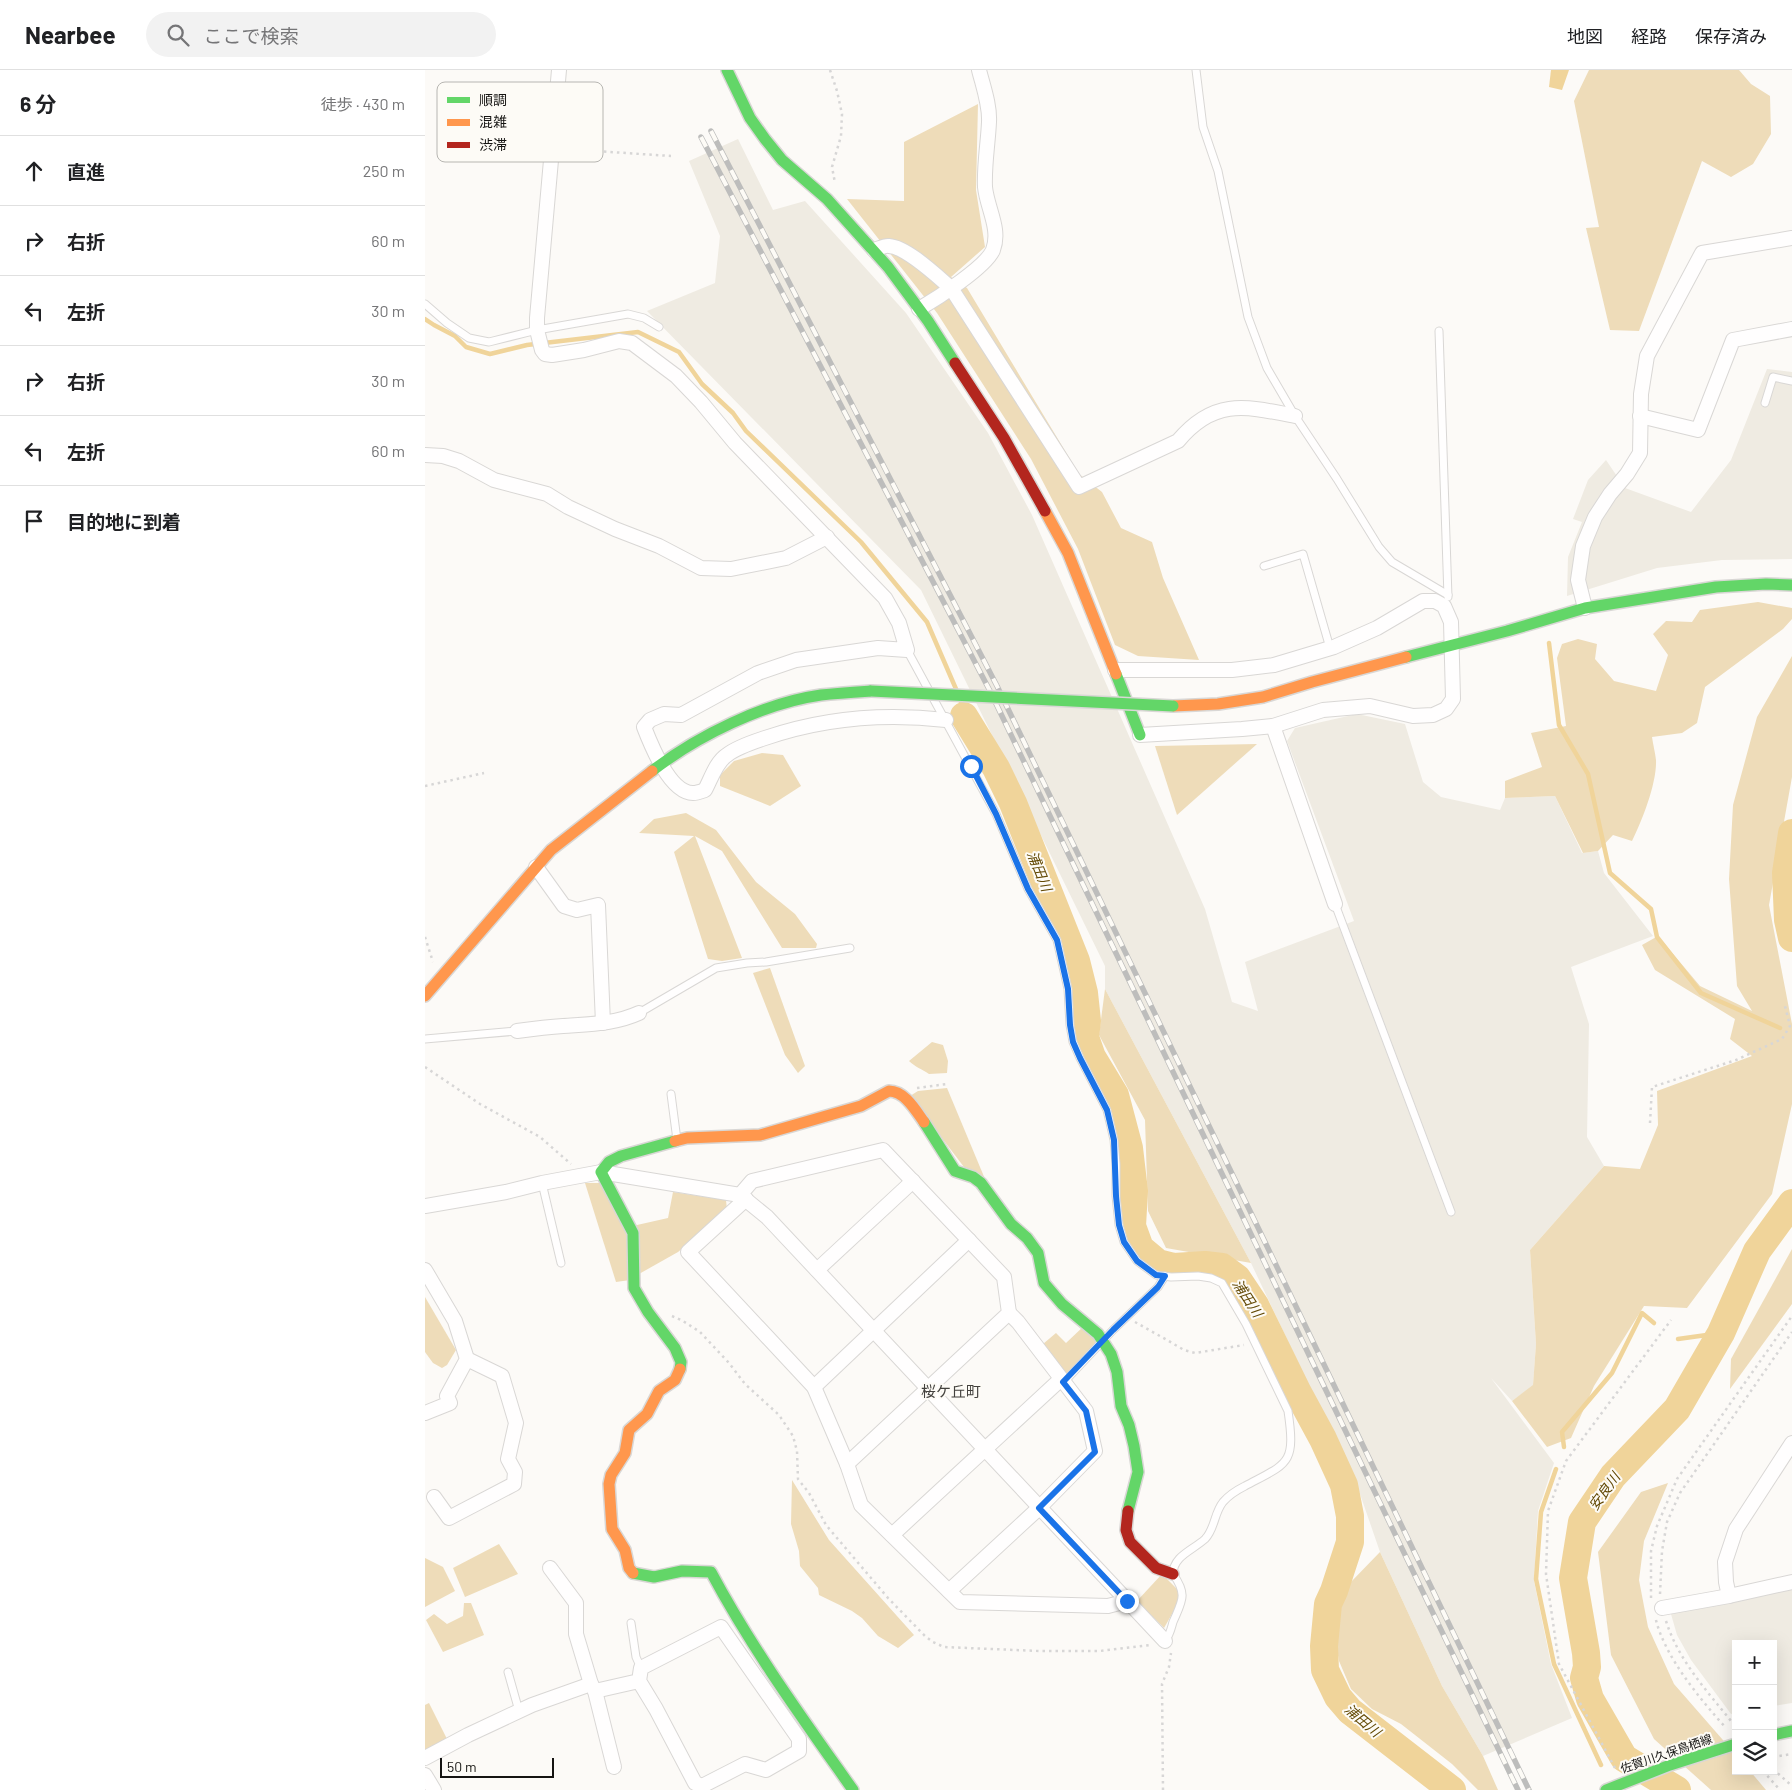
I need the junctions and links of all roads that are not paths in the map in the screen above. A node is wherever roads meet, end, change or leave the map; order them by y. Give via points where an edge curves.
1 (727, 70) edge
2 (979, 70) edge
3 (1195, 70) edge
4 (550, 162) edge
5 (1792, 238) edge
6 (874, 250) junction
7 (951, 288) junction
8 (425, 304) edge
9 (919, 309) junction
10 (659, 327) dead end
11 (1792, 328) edge
12 (537, 330) junction
13 (1439, 331) dead end
14 (1792, 381) edge
15 (1765, 403) dead end
16 (1295, 416) junction
17 (1640, 416) junction
18 (425, 455) edge
19 (827, 537) junction
20 (1264, 566) dead end
21 (1792, 585) edge
22 (1446, 601) junction
23 (1585, 608) junction
24 (1453, 646) junction
25 (1330, 648) junction
26 (907, 650) junction
27 (1115, 670) junction
28 (945, 720) junction
29 (1273, 726) junction
30 (1139, 735) joint
31 (661, 764) junction
32 (536, 868) junction
33 (1335, 904) joint
34 (850, 948) dead end
35 (425, 996) edge
36 (639, 1013) joint
37 (603, 1023) junction
38 (517, 1031) joint
39 (425, 1040) edge
40 (671, 1094) dead end
41 (677, 1140) junction
42 (601, 1172) junction
43 (913, 1181) junction
44 (542, 1183) junction
45 (743, 1197) junction
46 (425, 1206) edge
47 (1451, 1212) dead end
48 (969, 1240) junction
49 (561, 1263) dead end
50 (425, 1270) edge
51 (817, 1270) junction
52 (1165, 1276) junction
53 (1009, 1313) junction
54 (874, 1330) junction
55 (1103, 1342) junction
56 (467, 1359) junction
57 (1062, 1380) junction
58 (814, 1387) junction
59 (929, 1388) junction
60 (425, 1414) edge
61 (1792, 1443) edge
62 (985, 1448) junction
63 (1787, 1458) edge
64 (847, 1464) junction
65 (434, 1497) dead end
66 (1039, 1508) junction
67 (891, 1535) junction
68 (550, 1568) dead end
69 (1173, 1574) junction
70 (1792, 1582) edge
71 (949, 1591) junction
72 (1729, 1596) junction
73 (1127, 1601) junction
74 (1656, 1608) road end
75 (631, 1623) dead end
76 (1165, 1640) joint
77 (508, 1672) dead end
78 (640, 1675) junction
79 (593, 1688) junction
80 (519, 1711) junction
81 (1792, 1731) edge
82 (1777, 1734) edge
83 (1731, 1746) edge
84 (425, 1758) edge
85 (614, 1767) dead end
86 (425, 1775) edge
87 (434, 1790) edge
88 (853, 1790) edge
89 (1607, 1790) edge

1 - 6 street via 750,118 782,160 836,209
2 - 7 street via 989,120 985,188 996,236 992,252
3 - 16 lane via 1203,127 1218,171 1247,317 1267,368
4 - 12 street
5 - 17 street via 1702,253 1647,356
6 - 7 street via 889,246 907,253
6 - 9 street
7 - 9 street
7 - 16 street via 1079,487 1178,441 1202,417 1227,408 1262,409
8 - 12 lane via 469,338 489,342
9 - 27 street via 1004,438 1068,553
10 - 12 lane via 628,314
11 - 17 street via 1733,340 1698,430
12 - 19 street via 542,350 552,355 619,342 632,343 676,376 735,443
13 - 22 lane
14 - 15 lane via 1773,377
16 - 22 lane via 1379,547 1392,562
17 - 23 street via 1640,453 1595,517 1583,546 1578,580
18 - 19 street via 459,461 494,480 547,494 615,530 659,546 701,568 731,569 786,558
19 - 26 street via 885,598 899,623
20 - 25 lane via 1303,554
21 - 23 street via 1715,587
22 - 24 street
22 - 25 street via 1423,601 1377,628
23 - 24 street
24 - 29 street via 1453,699 1446,710 1413,716 1370,706 1323,710
24 - 31 street, bridge via 1263,697 1218,704 1125,705 927,692 871,691 821,695 744,717
25 - 27 street via 1274,665 1232,670
26 - 28 lane
26 - 31 street via 878,648 797,660 758,673 681,715 664,714 649,720 644,727
27 - 30 street
28 - 31 street via 860,718 788,730 726,755 717,764 705,790 693,793 680,788
28 - 52 lane via 996,814 1028,889 1057,940 1068,989 1073,1042 1107,1110 1114,1140 1116,1196 1124,1242 1137,1261 1156,1275
29 - 30 street
29 - 33 street
31 - 32 street via 551,850
32 - 35 street
32 - 37 street via 564,906 577,910 598,905
33 - 47 lane
34 - 36 lane via 716,968
36 - 37 street
37 - 38 street
38 - 39 lane
40 - 41 lane
41 - 42 street via 621,1156 609,1162
41 - 55 street via 760,1136 861,1106 894,1091 919,1113 955,1171 981,1183 1011,1224 1027,1238 1038,1253 1045,1283 1062,1304 1086,1322
42 - 44 street
42 - 45 street
42 - 88 street via 633,1233 634,1288 681,1362 675,1380 659,1391 647,1414 629,1430 625,1453 609,1484 612,1529 634,1574 654,1577 682,1571 711,1572 768,1669
43 - 45 street via 883,1150 752,1181
43 - 48 street
43 - 51 street
44 - 46 street
44 - 49 lane
45 - 51 street via 767,1216
45 - 58 street via 688,1252
48 - 53 street via 1004,1277
48 - 54 street
50 - 56 street via 455,1321
51 - 54 street
52 - 55 lane
52 - 69 lane via 1197,1276 1222,1283 1288,1411 1290,1426 1289,1456 1283,1464 1232,1493 1215,1515 1205,1539 1175,1564
53 - 57 street
53 - 59 street
54 - 58 street
54 - 59 street
55 - 57 lane
55 - 69 street via 1117,1372 1121,1406 1131,1432 1138,1472 1126,1530 1130,1542 1142,1556 1156,1568
56 - 60 street via 447,1396 450,1403
56 - 65 street via 502,1376 516,1423 508,1459 515,1472 514,1484 449,1518
57 - 62 street
57 - 66 street via 1086,1411 1095,1452
58 - 64 street
59 - 62 street
59 - 64 street
61 - 63 street
62 - 66 street
62 - 67 street
63 - 72 street via 1736,1529 1725,1562
64 - 67 street via 861,1505
66 - 71 street
66 - 73 street
67 - 71 street
68 - 79 street via 576,1603 576,1634
69 - 76 lane via 1181,1585 1182,1605
70 - 72 street
71 - 73 street via 960,1602 1108,1606
72 - 74 street
73 - 76 street
75 - 78 lane
77 - 80 lane
78 - 78 street via 695,1783 702,1786 745,1764 766,1770 799,1751 799,1740 721,1627
78 - 79 street
79 - 80 street
79 - 85 street
80 - 84 street
81 - 82 street
83 - 89 street, 佐賀川久保鳥栖線
86 - 87 street

